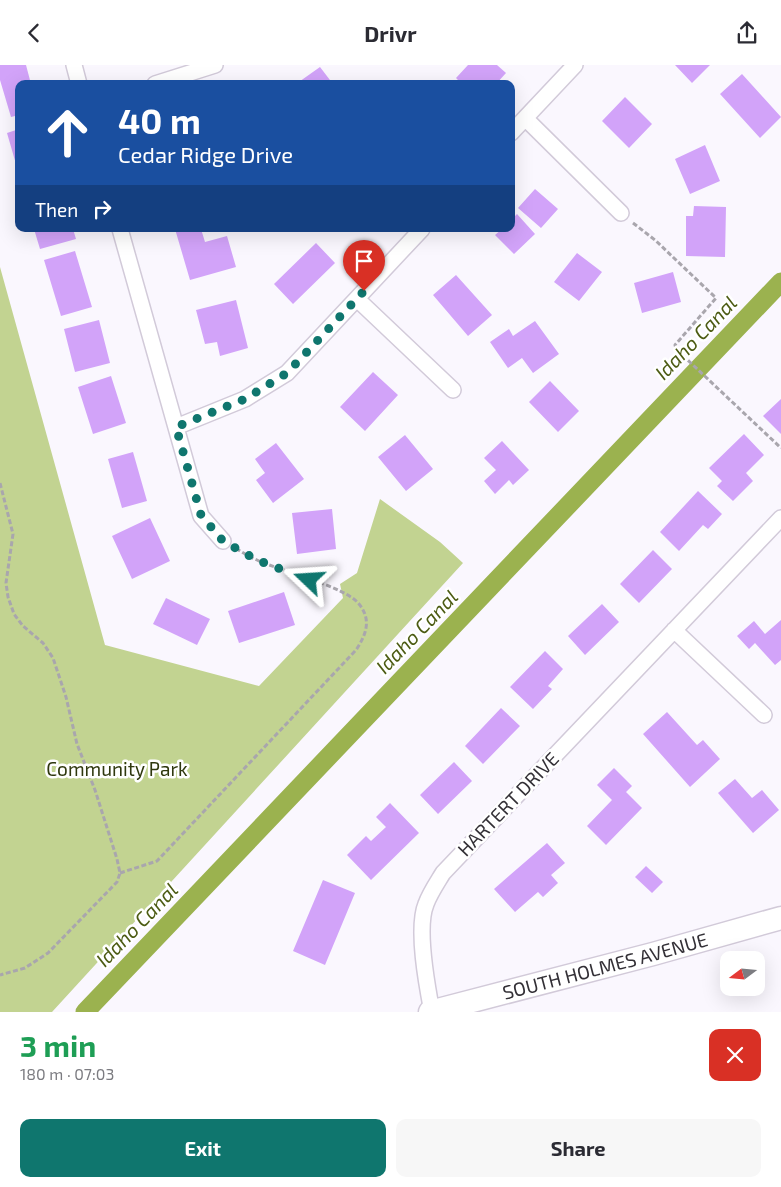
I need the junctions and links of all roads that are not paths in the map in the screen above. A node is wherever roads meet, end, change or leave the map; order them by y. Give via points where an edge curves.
1 (74, 65) edge
2 (215, 65) edge
3 (574, 65) edge
4 (78, 80) edge
5 (168, 80) edge
6 (525, 118) junction
7 (515, 129) edge
8 (621, 213) road end
9 (121, 232) edge
10 (419, 232) edge
11 (357, 299) junction
12 (452, 390) dead end
13 (176, 427) junction
14 (781, 518) edge
15 (223, 541) road end
16 (674, 629) junction
17 (764, 715) dead end
18 (781, 918) edge
19 (431, 1012) edge

1 - 4 street
2 - 5 street
3 - 6 street
6 - 7 street
6 - 8 street
9 - 13 street
10 - 11 street
11 - 12 street
11 - 13 street via 287,373 245,399
13 - 15 street via 201,515
14 - 16 street, HARTERT DRIVE
16 - 17 street
16 - 19 street, HARTERT DRIVE via 443,873 425,905 421,925
18 - 19 main road, SOUTH HOLMES AVENUE

